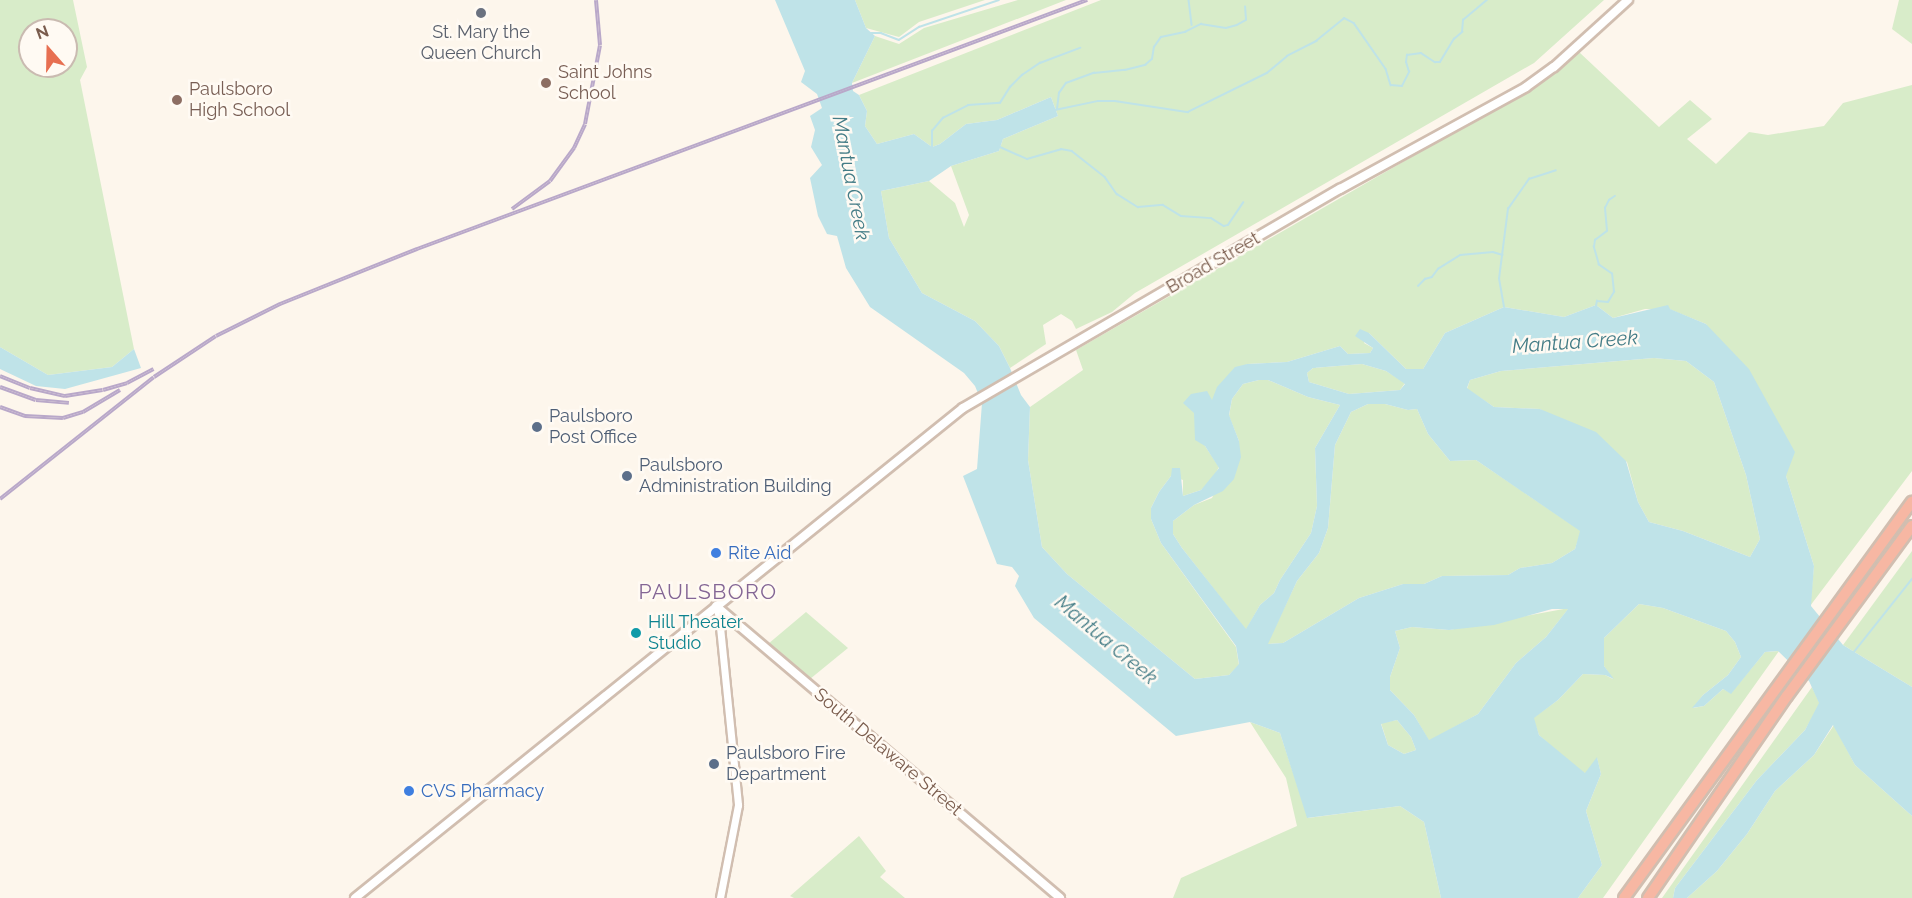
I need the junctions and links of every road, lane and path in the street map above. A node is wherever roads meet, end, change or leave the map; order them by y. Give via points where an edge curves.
1 (1628, 0) edge
2 (1912, 501) edge
3 (1912, 526) edge
4 (1912, 535) edge
5 (1888, 556) junction
6 (716, 606) junction
7 (355, 898) edge
8 (720, 898) edge
9 (1060, 898) edge
10 (1624, 898) edge
11 (1648, 898) edge

1 - 6 main road, Broad Street via 1526,87 1340,189 977,399
2 - 10 highway
3 - 5 highway
4 - 5 highway
5 - 11 highway
6 - 7 main road, Broad Street
6 - 8 street via 738,794
6 - 9 main road, South Delaware Street

